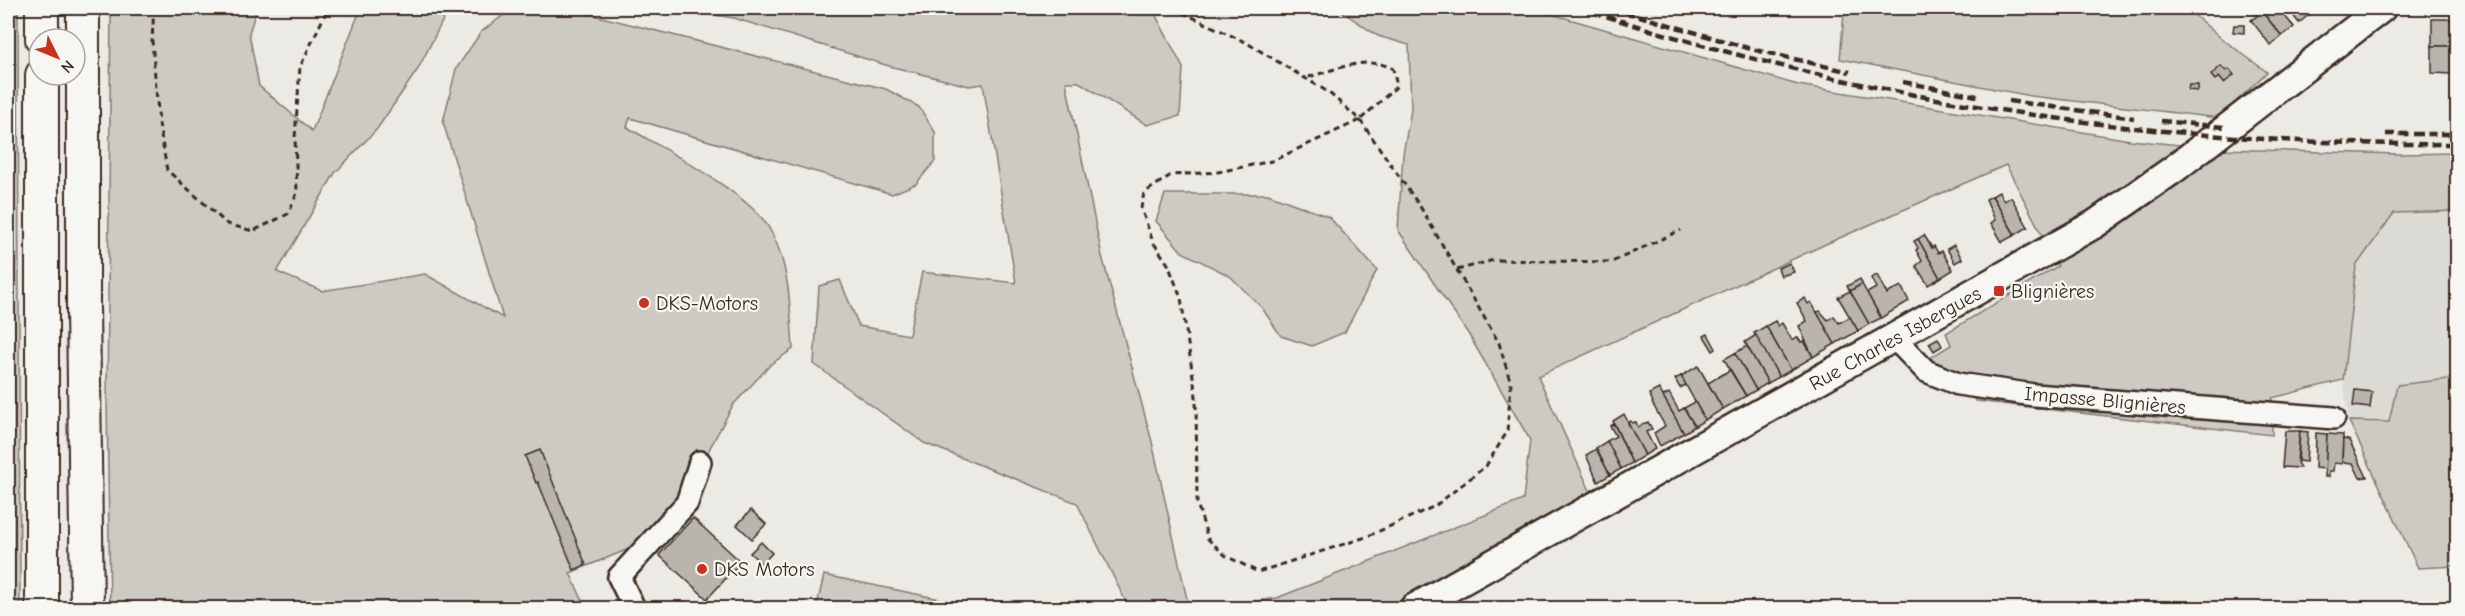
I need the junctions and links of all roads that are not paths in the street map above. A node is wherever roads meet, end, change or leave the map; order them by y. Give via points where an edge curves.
1 (83, 8) edge
2 (2382, 8) edge
3 (42, 87) edge
4 (1894, 338) junction
5 (2334, 418) dead end
6 (700, 462) dead end
7 (42, 609) edge
8 (87, 609) edge
9 (634, 609) edge
10 (1414, 609) edge

1 - 8 highway
2 - 4 main road, Rue Charles Isbergues via 2174,169 2109,214
3 - 7 highway
4 - 5 street, Impasse Blignières via 1926,371 1958,384 2034,395
4 - 10 main road, Rue Charles Isbergues
6 - 9 street via 687,503 619,577

